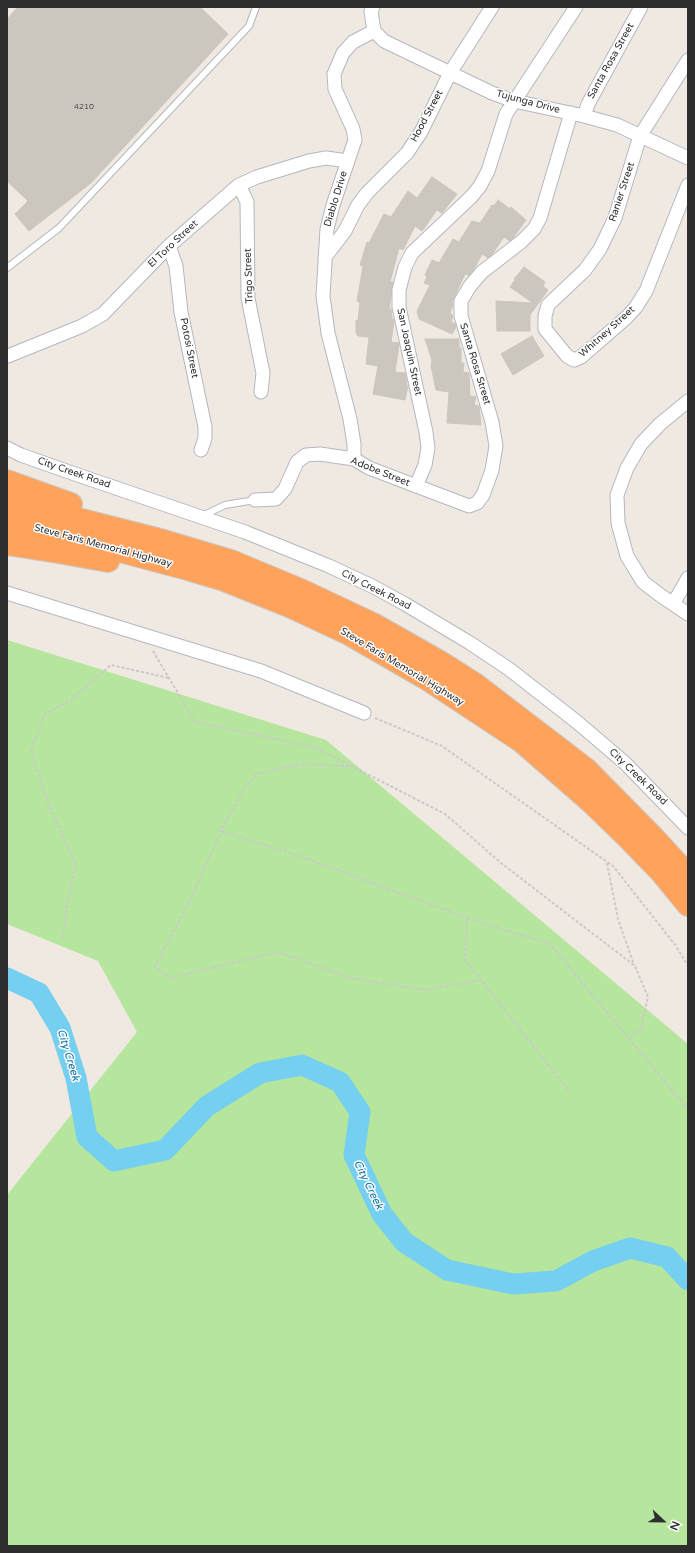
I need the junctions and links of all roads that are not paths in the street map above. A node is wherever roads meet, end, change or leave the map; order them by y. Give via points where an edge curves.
1 (256, 7) edge
2 (373, 7) edge
3 (492, 7) edge
4 (576, 7) edge
5 (641, 7) edge
6 (374, 31) junction
7 (688, 60) edge
8 (450, 73) junction
9 (514, 101) junction
10 (578, 115) junction
11 (640, 136) junction
12 (688, 158) edge
13 (348, 161) junction
14 (239, 185) junction
15 (688, 185) edge
16 (169, 246) junction
17 (325, 257) junction
18 (7, 268) edge
19 (545, 316) joint
20 (8, 356) dead end
21 (261, 392) dead end
22 (688, 401) edge
23 (7, 448) edge
24 (201, 450) dead end
25 (354, 459) junction
26 (7, 481) edge
27 (416, 486) junction
28 (255, 500) joint
29 (7, 501) edge
30 (477, 503) joint
31 (200, 516) junction
32 (7, 521) edge
33 (7, 544) edge
34 (230, 560) junction
35 (688, 578) edge
36 (7, 593) edge
37 (673, 604) junction
38 (289, 606) junction
39 (688, 614) edge
40 (364, 713) road end
41 (688, 828) edge
42 (688, 875) edge
43 (688, 905) edge

1 - 18 lane via 249,26 59,228
2 - 6 street via 371,11
3 - 8 street, Hood Street
4 - 9 street, San Joaquin Street
5 - 10 street, Santa Rosa Street via 588,104
6 - 8 street, Tujunga Drive via 384,41
6 - 13 street, Diablo Drive via 353,42 343,53 334,74 335,89 353,130 354,140
7 - 11 street, Ranier Street
8 - 9 street, Tujunga Drive
8 - 17 street, Hood Street via 421,132 407,153 367,193 345,231
9 - 10 street, Tujunga Drive
9 - 27 street, San Joaquin Street via 506,114 488,171 480,186 412,253 399,290 399,307 428,448 425,465
10 - 11 street, Tujunga Drive via 617,125
10 - 30 street, Santa Rosa Street via 534,229 482,272 461,301 460,316 492,422 496,446 492,470
11 - 12 street, Tujunga Drive
11 - 19 street, Ranier Street via 615,218 600,249 585,270 548,305
13 - 14 street, El Toro Street via 326,158 309,160
13 - 17 street, Diablo Drive via 327,229
14 - 16 street, El Toro Street
14 - 21 street, Trigo Street via 247,202 248,298 264,373
15 - 19 street, Whitney Street via 646,291 627,317 581,357 574,360 567,356 545,329
16 - 20 street, El Toro Street via 103,314 82,326
16 - 24 street, Potosi Street via 176,266 181,312 205,427
17 - 25 street, Diablo Drive via 323,296 328,333 350,419
22 - 37 street via 641,444 627,468 617,495 618,523 627,556 643,582
23 - 31 street, City Creek Road
25 - 27 street, Adobe Street via 369,468
25 - 28 street, Adobe Street via 320,454 306,455 297,462 285,489 276,499
26 - 34 highway
27 - 30 street, Adobe Street via 468,506
28 - 31 lane via 224,505
29 - 34 highway, Steve Faris Memorial Highway
31 - 41 street, City Creek Road via 329,566 405,604 470,643 509,669 577,722 625,763
32 - 38 highway, Steve Faris Memorial Highway via 224,580
33 - 38 highway via 97,558
34 - 42 highway, Steve Faris Memorial Highway via 375,625 442,662 475,684 586,769
35 - 37 street
36 - 40 street via 261,671
37 - 39 street
38 - 43 highway, Steve Faris Memorial Highway via 349,634 434,684 521,741 627,837

